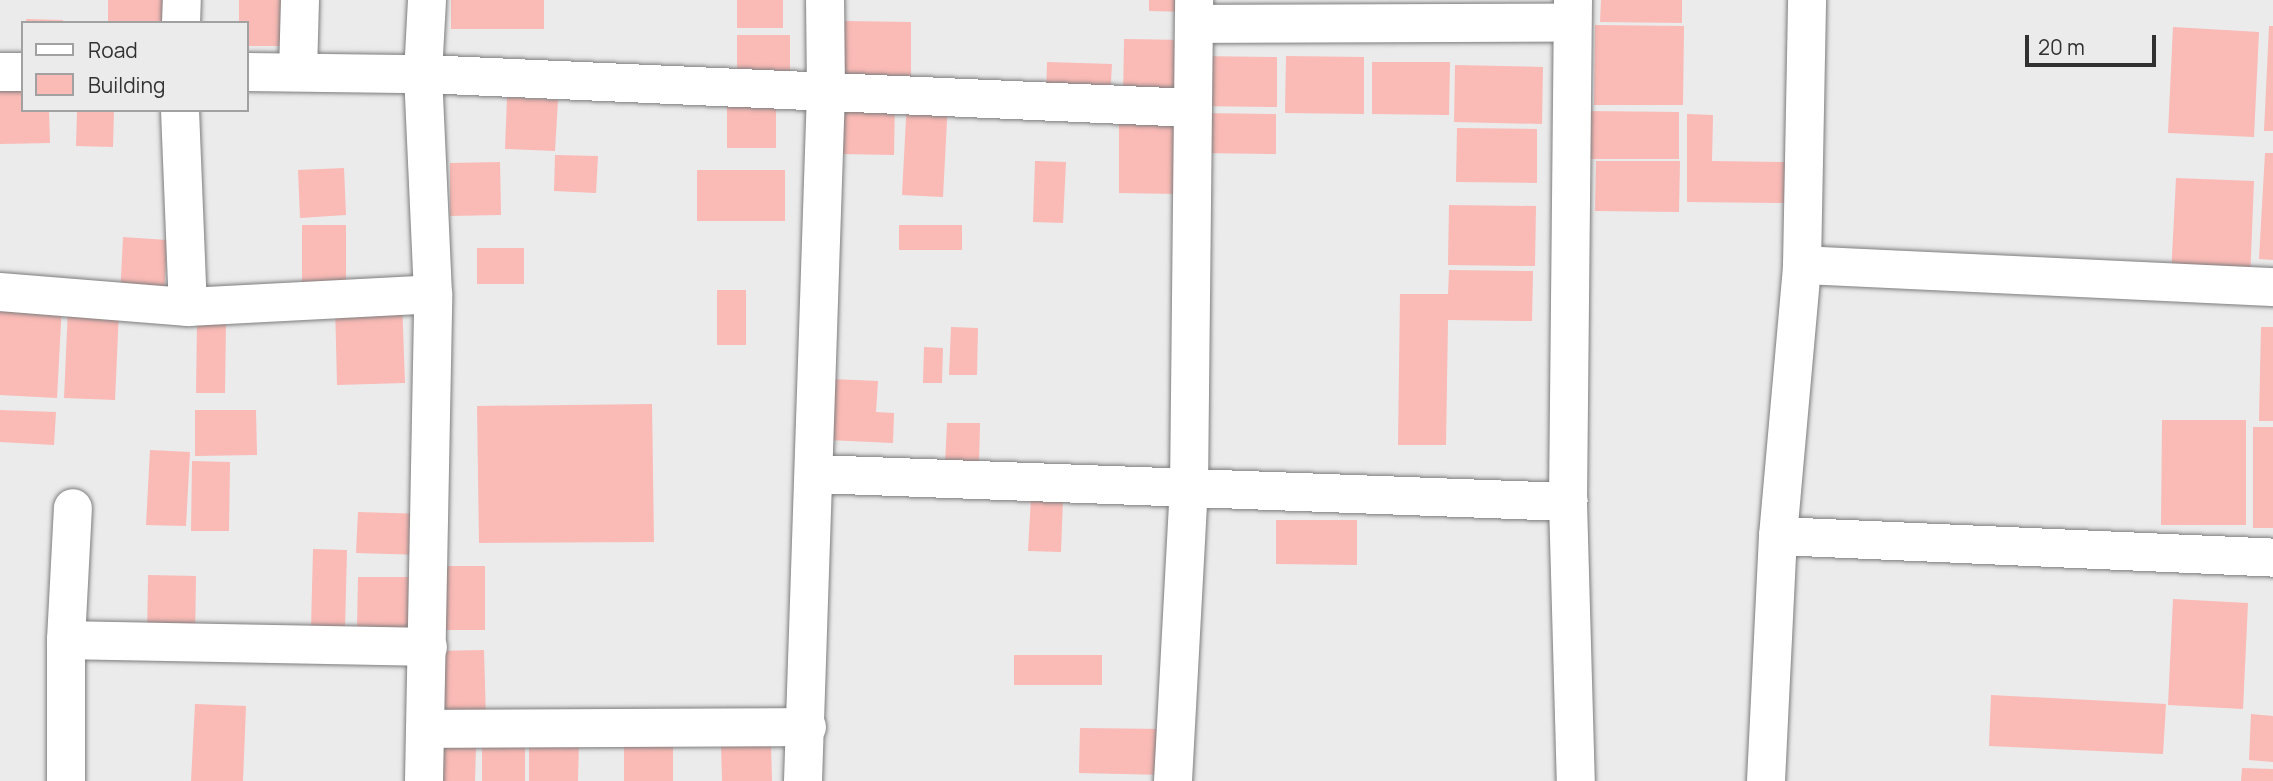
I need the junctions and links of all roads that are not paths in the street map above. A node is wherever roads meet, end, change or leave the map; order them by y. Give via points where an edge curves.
1 (182, 0) edge
2 (300, 0) edge
3 (427, 0) edge
4 (825, 0) edge
5 (1807, 0) edge
6 (1572, 11) edge
7 (1194, 12) edge
8 (181, 21) edge
9 (0, 72) edge
10 (21, 72) edge
11 (248, 72) edge
12 (298, 72) junction
13 (423, 74) junction
14 (826, 92) junction
15 (1192, 107) junction
16 (180, 112) edge
17 (1802, 265) junction
18 (2273, 287) edge
19 (0, 292) edge
20 (433, 293) junction
21 (188, 307) junction
22 (815, 474) junction
23 (1189, 490) junction
24 (1567, 502) junction
25 (73, 508) dead end
26 (1778, 536) junction
27 (2273, 558) edge
28 (66, 640) junction
29 (428, 647) junction
30 (807, 727) junction
31 (425, 729) junction
32 (66, 781) edge
33 (424, 781) edge
34 (803, 781) edge
35 (1173, 781) edge
36 (1576, 781) edge
37 (1766, 781) edge

1 - 8 street
2 - 12 street
3 - 13 street
4 - 14 street
5 - 17 street
6 - 7 street
6 - 24 street
7 - 15 street
9 - 10 street
11 - 12 street
12 - 13 street
13 - 14 street
13 - 20 street
14 - 15 street
14 - 22 street
15 - 23 street
16 - 21 street
17 - 18 street
17 - 26 street
19 - 21 street
20 - 21 street
20 - 29 street
22 - 23 street
22 - 30 street
23 - 24 street
23 - 35 street
24 - 36 street
25 - 28 street
26 - 27 street
26 - 37 street
28 - 29 street
28 - 32 street
29 - 31 street
30 - 31 street
30 - 34 street
31 - 33 street

